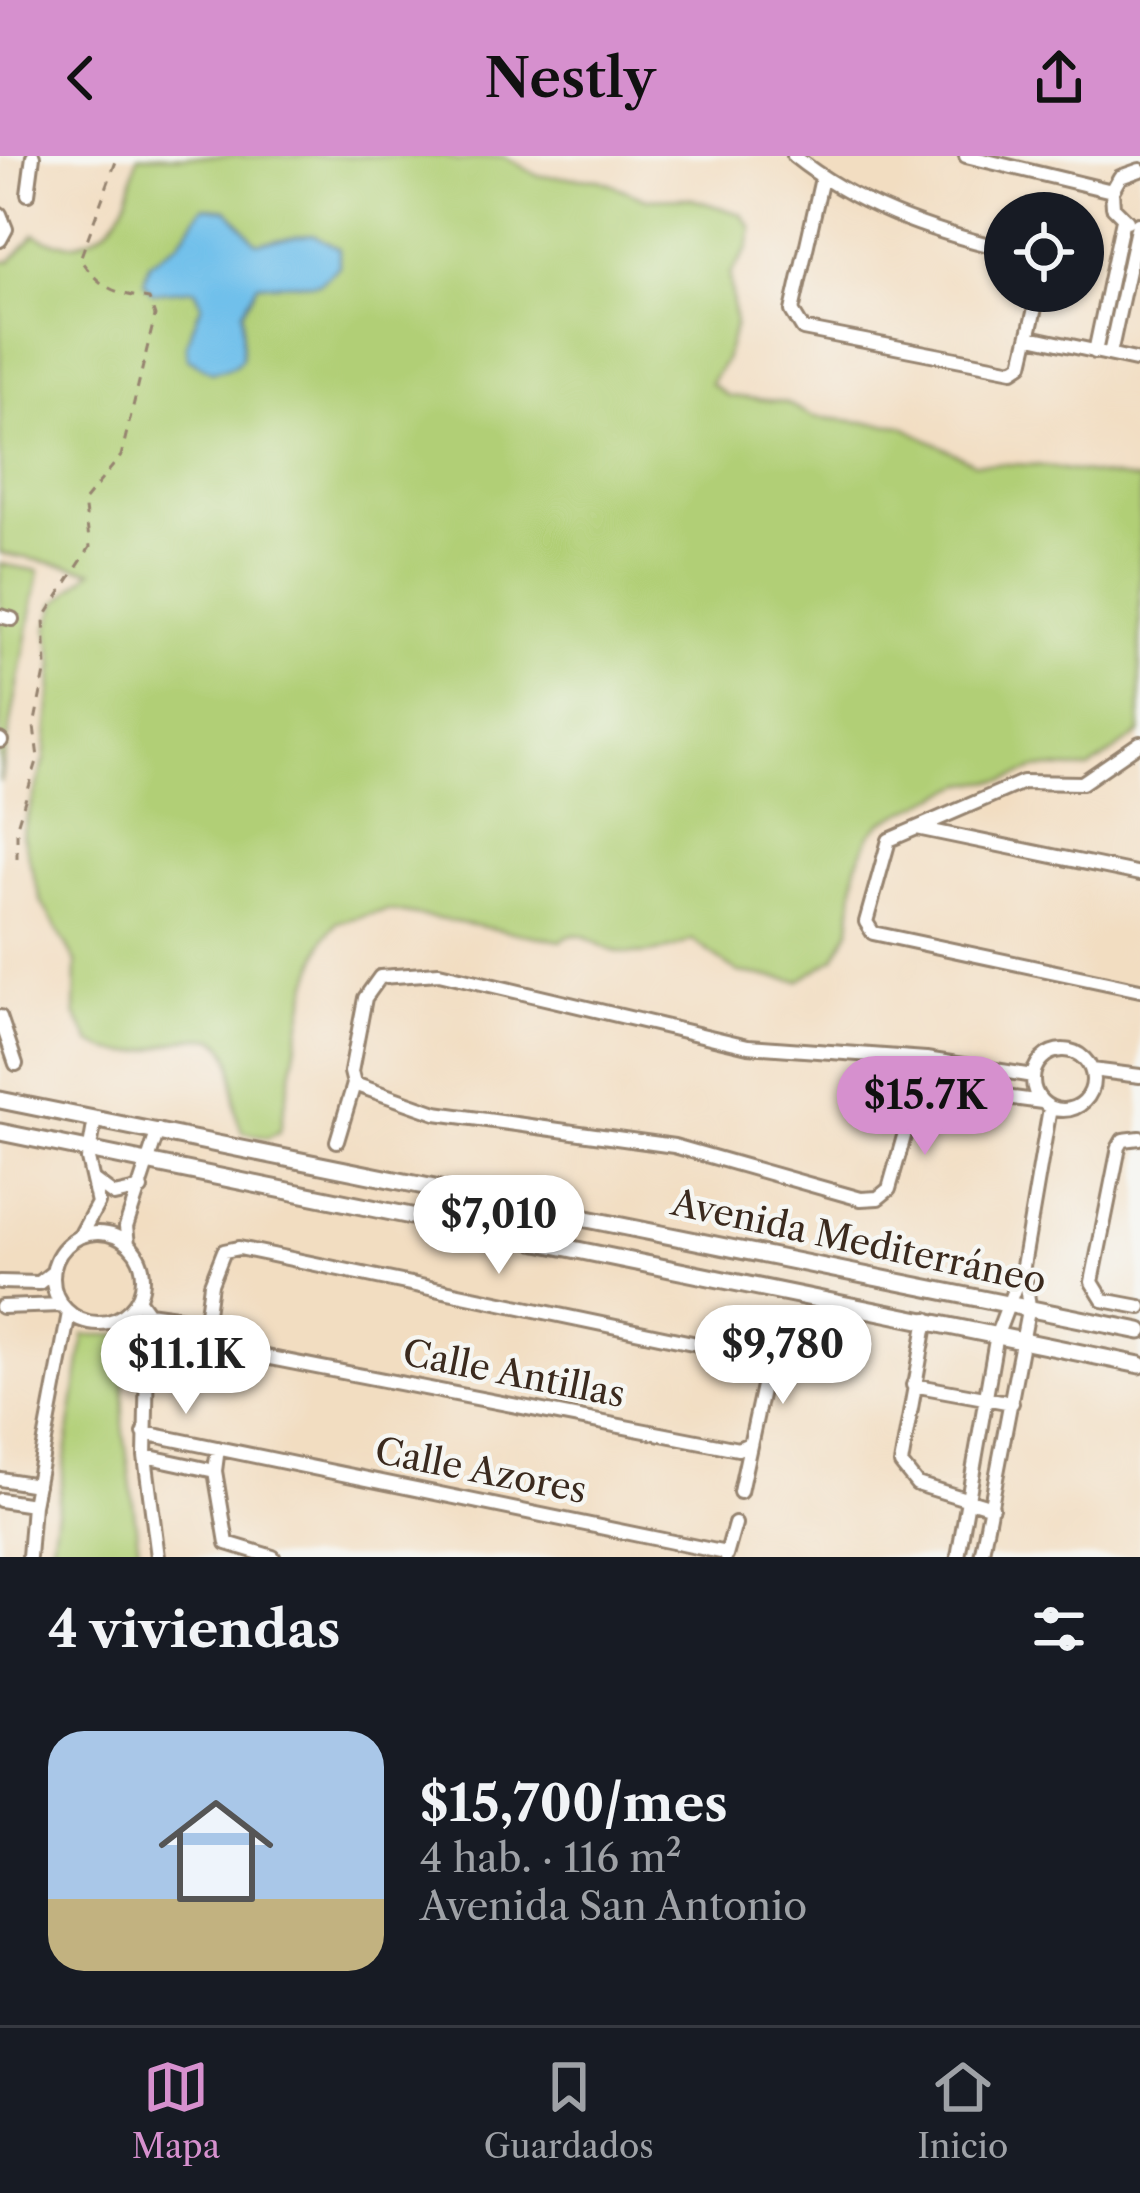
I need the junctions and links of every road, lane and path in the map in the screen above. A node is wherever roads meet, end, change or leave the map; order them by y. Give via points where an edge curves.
1 (33, 156) edge
2 (118, 156) edge
3 (794, 156) edge
4 (966, 156) edge
5 (1137, 165) edge
6 (822, 178) junction
7 (1112, 190) junction
8 (28, 194) dead end
9 (0, 214) edge
10 (1123, 219) junction
11 (1139, 224) edge
12 (0, 240) edge
13 (984, 244) edge
14 (1035, 312) edge
15 (1030, 337) junction
16 (1102, 353) junction
17 (1140, 362) edge
18 (1140, 743) edge
19 (916, 828) junction
20 (17, 859) dead end
21 (1140, 874) edge
22 (1140, 990) edge
23 (1, 1025) edge
24 (926, 1059) junction
25 (16, 1064) dead end
26 (1092, 1070) junction
27 (1033, 1076) junction
28 (1140, 1076) edge
29 (354, 1084) junction
30 (919, 1085) junction
31 (0, 1100) edge
32 (1046, 1105) junction
33 (95, 1119) junction
34 (158, 1130) junction
35 (0, 1132) edge
36 (1140, 1138) edge
37 (337, 1141) dead end
38 (89, 1149) junction
39 (151, 1161) junction
40 (94, 1180) junction
41 (141, 1189) junction
42 (78, 1238) junction
43 (129, 1245) junction
44 (1023, 1266) junction
45 (53, 1272) junction
46 (4, 1282) edge
47 (138, 1300) junction
48 (1006, 1302) junction
49 (1029, 1306) junction
50 (1140, 1307) edge
51 (66, 1309) junction
52 (1, 1311) edge
53 (148, 1312) junction
54 (927, 1319) junction
55 (113, 1320) junction
56 (205, 1321) junction
57 (774, 1331) dead end
58 (1140, 1331) edge
59 (147, 1334) junction
60 (997, 1334) junction
61 (1023, 1340) junction
62 (202, 1342) junction
63 (764, 1358) junction
64 (1140, 1365) edge
65 (914, 1385) junction
66 (985, 1398) junction
67 (1012, 1403) junction
68 (144, 1433) junction
69 (747, 1445) junction
70 (218, 1448) junction
71 (145, 1456) junction
72 (973, 1461) junction
73 (1000, 1466) junction
74 (215, 1471) junction
75 (0, 1479) edge
76 (37, 1485) junction
77 (740, 1492) dead end
78 (0, 1499) edge
79 (967, 1502) junction
80 (33, 1505) junction
81 (992, 1507) junction
82 (735, 1524) dead end
83 (726, 1555) edge
84 (29, 1557) edge
85 (158, 1557) edge
86 (273, 1557) edge
87 (958, 1557) edge
88 (981, 1557) edge

1 - 8 street
2 - 20 path via 80,259 112,293 149,298 155,316 121,456 84,501 91,547 44,618 38,758 17,826
3 - 6 street
4 - 7 street
5 - 7 street
6 - 13 street via 933,232
6 - 15 street via 792,311 803,329 1003,371 1022,364
7 - 10 street
9 - 12 street
10 - 11 street
10 - 16 street
11 - 16 street
14 - 15 street
15 - 16 street
16 - 17 street
18 - 19 street via 1082,783 1023,782
19 - 21 street
19 - 22 street via 883,849 866,922 874,933
23 - 25 street
24 - 27 street
24 - 29 street via 748,1046 406,972 380,976 365,998
24 - 30 street
26 - 27 street via 1076,1052 1060,1050
26 - 28 street
26 - 32 street via 1084,1103 1067,1111
27 - 32 street
29 - 30 street via 436,1113 674,1146 861,1199 889,1189
29 - 37 street
30 - 32 street
31 - 33 street, Avenida Mediterráneo
32 - 44 street
33 - 34 street, Avenida Mediterráneo
33 - 38 street
34 - 39 street
34 - 48 street, Avenida Mediterráneo
35 - 38 street, Avenida Mediterráneo
36 - 50 street via 1119,1147 1092,1282 1103,1300
38 - 39 street, Avenida Mediterráneo
38 - 40 street
39 - 41 street
39 - 54 street, Avenida Mediterráneo
40 - 41 street via 114,1195
40 - 42 street via 94,1218
41 - 43 street via 126,1227
42 - 43 street via 103,1233
42 - 45 street
43 - 47 street via 143,1270
44 - 48 street
44 - 49 street
45 - 46 street via 39,1282
45 - 51 street
46 - 52 street
47 - 53 street
47 - 55 street
48 - 49 street, Avenida Mediterráneo
48 - 60 street
49 - 58 street, Avenida Mediterráneo
49 - 61 street
51 - 52 street
51 - 55 street via 91,1322
51 - 76 street
53 - 56 street
53 - 59 street
54 - 60 street, Avenida Mediterráneo
54 - 65 street
55 - 59 street, Calle Antillas
56 - 62 street, Calle Antillas
56 - 63 street, Calle Antillas via 216,1262 239,1248
57 - 63 street
59 - 62 street, Calle Antillas
59 - 68 street
60 - 61 street, Avenida Mediterráneo
60 - 66 street
61 - 64 street, Avenida Mediterráneo
61 - 67 street
62 - 69 street, Calle Antillas
63 - 69 street
65 - 66 street
65 - 79 street via 905,1475
66 - 67 street
66 - 72 street
67 - 73 street
68 - 70 street, Calle Azores
68 - 71 street
69 - 77 street
70 - 74 street
70 - 83 street, Calle Azores
71 - 74 street
71 - 85 street
72 - 73 street
72 - 79 street
73 - 81 street
74 - 86 street via 227,1543
75 - 76 street
76 - 80 street
78 - 80 street
79 - 81 street
79 - 87 street
80 - 84 street
81 - 88 street
82 - 83 street

